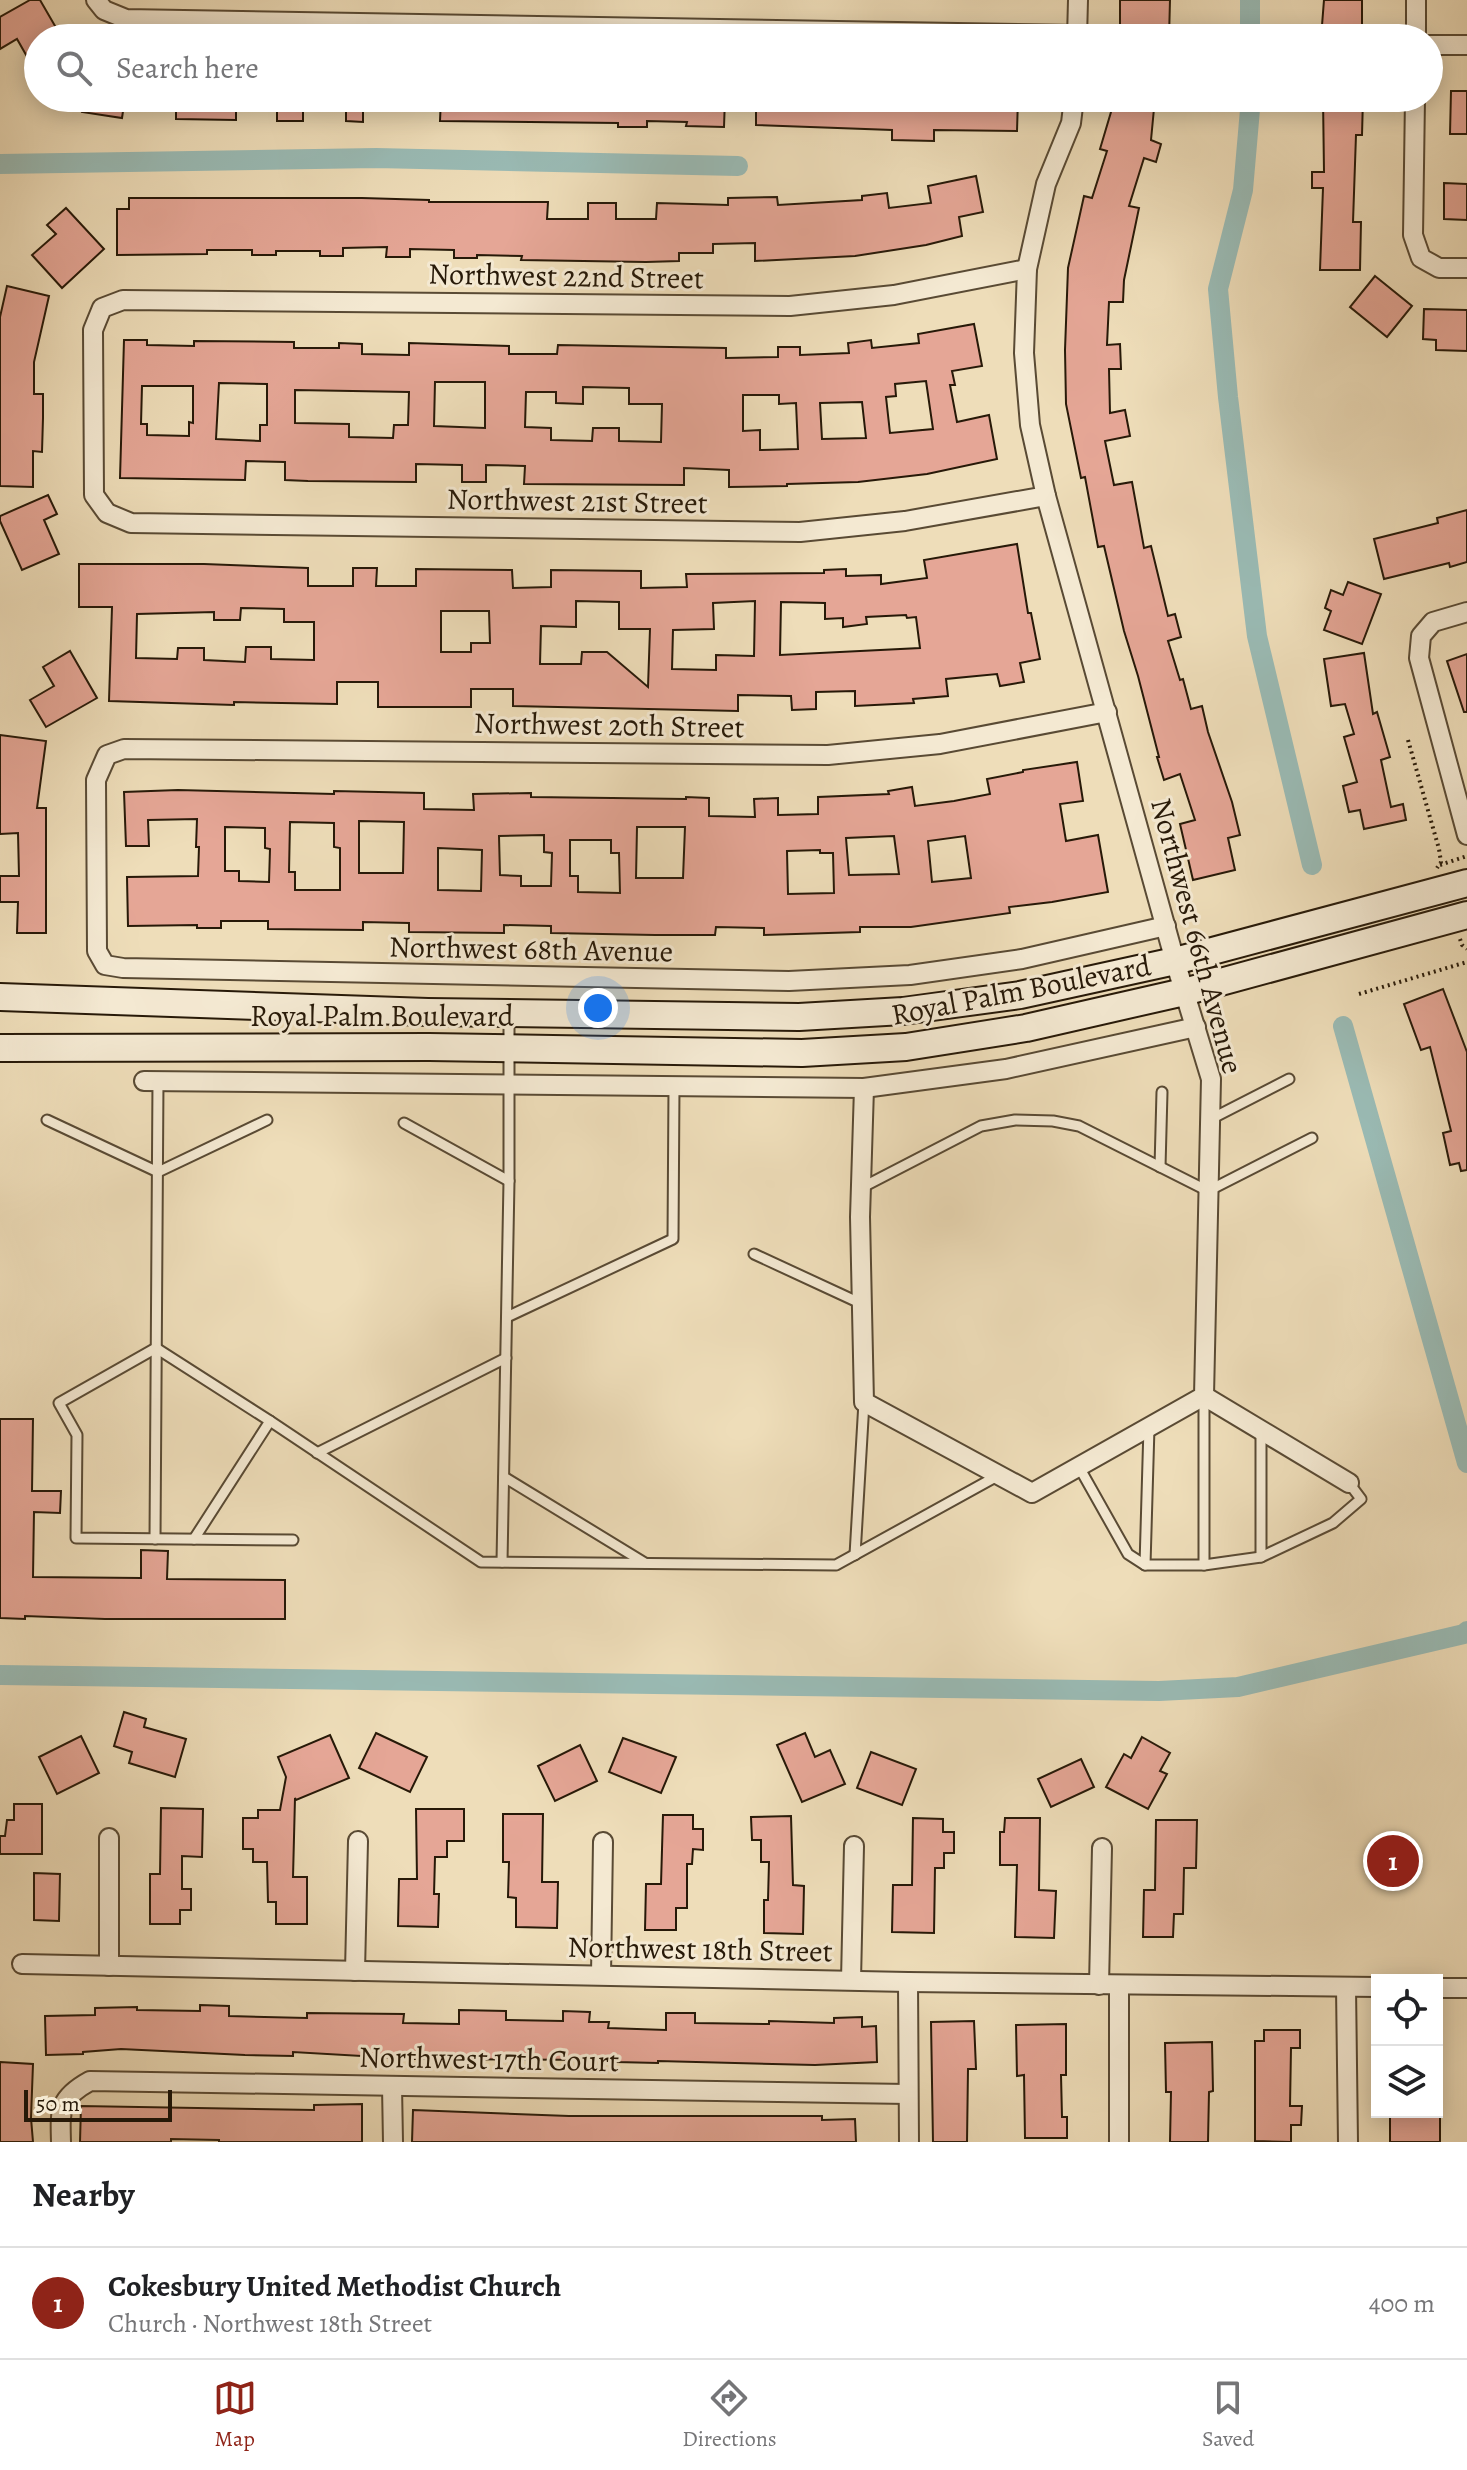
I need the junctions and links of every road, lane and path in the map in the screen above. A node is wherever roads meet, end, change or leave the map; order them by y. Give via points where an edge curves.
1 (1078, 0) edge
2 (1416, 0) edge
3 (100, 5) edge
4 (406, 24) edge
5 (1077, 24) edge
6 (1416, 24) edge
7 (1443, 45) edge
8 (1467, 45) edge
9 (1072, 112) edge
10 (1415, 112) edge
11 (1467, 268) edge
12 (1027, 269) junction
13 (1046, 496) junction
14 (107, 513) joint
15 (1467, 612) edge
16 (1107, 712) junction
17 (1408, 740) dead end
18 (107, 755) joint
19 (1467, 835) edge
20 (1433, 870) dead end
21 (1467, 883) edge
22 (1467, 915) edge
23 (1166, 926) junction
24 (1175, 961) junction
25 (1467, 962) edge
26 (1184, 992) junction
27 (1359, 994) dead end
28 (0, 997) edge
29 (509, 1013) junction
30 (1196, 1027) junction
31 (0, 1048) edge
32 (509, 1048) junction
33 (1289, 1079) dead end
34 (151, 1081) joint
35 (510, 1085) junction
36 (674, 1087) junction
37 (864, 1088) junction
38 (1162, 1092) dead end
39 (47, 1120) dead end
40 (267, 1120) dead end
41 (1209, 1120) junction
42 (404, 1123) dead end
43 (1312, 1138) dead end
44 (1160, 1167) junction
45 (158, 1172) junction
46 (509, 1181) junction
47 (861, 1188) junction
48 (1208, 1191) junction
49 (754, 1254) dead end
50 (862, 1304) junction
51 (507, 1317) junction
52 (156, 1348) junction
53 (506, 1358) junction
54 (1204, 1396) junction
55 (864, 1402) junction
56 (270, 1421) junction
57 (1149, 1427) junction
58 (1261, 1430) junction
59 (317, 1453) junction
60 (1079, 1467) junction
61 (999, 1475) junction
62 (504, 1477) junction
63 (1349, 1483) joint
64 (155, 1539) junction
65 (194, 1539) junction
66 (293, 1540) dead end
67 (855, 1555) junction
68 (1261, 1557) junction
69 (502, 1562) junction
70 (646, 1563) junction
71 (1145, 1565) junction
72 (1204, 1565) junction
73 (109, 1838) dead end
74 (358, 1841) dead end
75 (603, 1842) dead end
76 (854, 1846) dead end
77 (1102, 1848) dead end
78 (22, 1964) dead end
79 (109, 1966) junction
80 (355, 1971) junction
81 (601, 1975) junction
82 (851, 1980) junction
83 (908, 1982) junction
84 (1099, 1985) junction
85 (1119, 1985) junction
86 (1346, 1987) junction
87 (1371, 1987) edge
88 (1443, 1988) edge
89 (1467, 1988) edge
90 (392, 2086) junction
91 (908, 2094) junction
92 (61, 2142) edge
93 (393, 2142) edge
94 (909, 2142) edge
95 (1119, 2142) edge
96 (1348, 2142) edge

1 - 5 street
2 - 6 street
3 - 4 street via 126,19
7 - 8 street
9 - 12 street, Northwest 66th Avenue via 1046,184
10 - 11 street via 1413,235 1421,258 1439,268
12 - 13 street, Northwest 66th Avenue via 1024,353 1030,425
12 - 14 street, Northwest 22nd Street via 894,295 790,306 123,300 102,308 93,330 94,495
13 - 14 street, Northwest 21st Street via 905,521 800,532 131,523
13 - 16 street, Northwest 66th Avenue
15 - 19 street via 1433,622 1421,636 1419,658
16 - 18 street, Northwest 20th Street via 940,744 828,755 124,749
16 - 23 street, Northwest 66th Avenue
17 - 20 path via 1441,858
18 - 23 street, Northwest 68th Avenue via 96,780 97,951 105,965 123,968 804,980 910,975 1022,959
21 - 24 main road, Royal Palm Boulevard
22 - 26 main road, Royal Palm Boulevard
23 - 24 street, Northwest 66th Avenue
24 - 26 street, Northwest 66th Avenue
24 - 29 main road, Royal Palm Boulevard via 1020,995 903,1011 799,1017
25 - 27 path
26 - 30 street, Northwest 66th Avenue
26 - 32 main road, Royal Palm Boulevard via 1026,1028 906,1047 802,1053
28 - 29 main road, Royal Palm Boulevard
29 - 32 lane
30 - 37 street via 1006,1069
30 - 41 street, Northwest 66th Avenue via 1211,1079
31 - 32 main road, Royal Palm Boulevard
32 - 35 lane
33 - 41 lane
34 - 35 street
34 - 45 lane
35 - 36 street
35 - 46 lane
36 - 37 street
36 - 51 lane via 673,1239
37 - 47 street
38 - 44 lane
39 - 45 lane
40 - 45 lane
41 - 48 street, Northwest 66th Avenue
42 - 46 lane
43 - 48 lane
44 - 47 lane via 1079,1126 1015,1120 981,1126
44 - 48 lane
45 - 52 lane
46 - 51 lane
47 - 50 street
48 - 54 street, Northwest 66th Avenue
49 - 50 lane
50 - 55 street
51 - 53 lane
52 - 56 lane
52 - 64 lane
52 - 64 lane via 59,1403 77,1435 76,1538
53 - 59 lane
53 - 62 lane
54 - 57 street
54 - 58 street
54 - 72 lane
55 - 61 street
55 - 67 lane
56 - 59 lane
56 - 65 lane
57 - 60 street
57 - 71 lane
58 - 63 street
58 - 68 lane
59 - 69 lane via 481,1562
60 - 61 street via 1032,1493
60 - 71 lane via 1128,1554
61 - 67 lane
62 - 69 lane
62 - 70 lane
63 - 68 lane via 1361,1499 1333,1523
64 - 65 lane
65 - 66 lane
67 - 70 lane via 836,1565
68 - 72 lane
69 - 70 lane
71 - 72 lane
73 - 79 street
74 - 80 street
75 - 81 street
76 - 82 street
77 - 84 street
78 - 79 street, Northwest 18th Street
79 - 80 street, Northwest 18th Street
80 - 81 street, Northwest 18th Street
81 - 82 street, Northwest 18th Street
82 - 83 street, Northwest 18th Street
83 - 84 street, Northwest 18th Street
83 - 91 street
84 - 85 street, Northwest 18th Street
85 - 86 street, Northwest 18th Street
85 - 95 street
86 - 87 street, Northwest 18th Street
86 - 96 street
88 - 89 street
90 - 91 street, Northwest 17th Court
90 - 92 street, Northwest 17th Court via 90,2081 72,2091 60,2113
90 - 93 street
91 - 94 street

